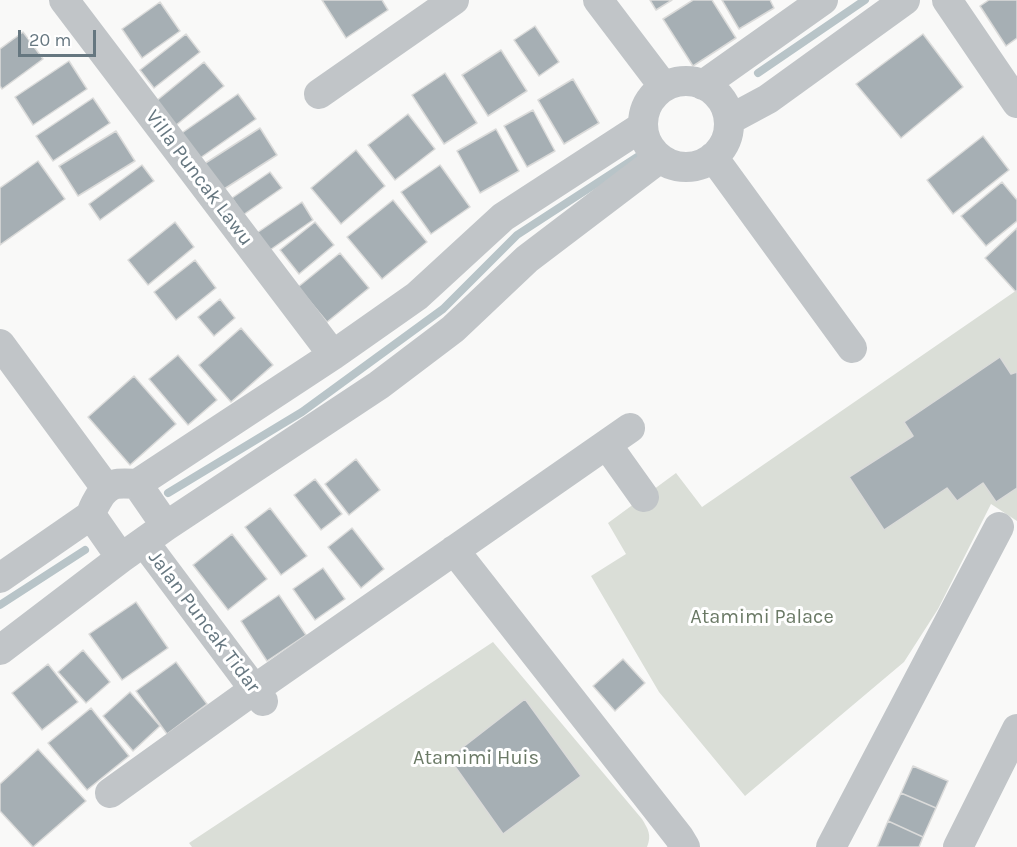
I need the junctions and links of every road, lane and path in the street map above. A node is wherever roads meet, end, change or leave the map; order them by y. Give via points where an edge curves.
1 (64, 0) edge
2 (454, 0) edge
3 (598, 0) edge
4 (824, 0) edge
5 (905, 0) edge
6 (947, 0) edge
7 (703, 85) junction
8 (664, 87) junction
9 (319, 94) dead end
10 (1017, 103) edge
11 (729, 120) junction
12 (643, 126) junction
13 (713, 157) junction
14 (660, 158) junction
15 (0, 344) edge
16 (852, 348) dead end
17 (333, 355) junction
18 (137, 484) junction
19 (106, 488) junction
20 (644, 497) dead end
21 (91, 515) junction
22 (999, 527) dead end
23 (144, 542) junction
24 (454, 550) junction
25 (0, 578) edge
26 (0, 650) edge
27 (259, 695) junction
28 (1017, 729) edge
29 (110, 793) dead end
30 (685, 847) edge
31 (831, 847) edge
32 (958, 847) edge

1 - 17 street, Villa Puncak Lawu
2 - 9 street
3 - 8 street
4 - 7 street
5 - 11 street via 768,99
6 - 10 street
7 - 8 street via 679,82
7 - 11 street via 721,99
8 - 12 street via 648,104
11 - 13 street via 725,141
12 - 14 street via 645,138
12 - 17 street via 503,217 417,296
13 - 14 street via 692,167 669,164
13 - 16 street
14 - 23 street via 527,259 453,329 379,385
15 - 19 street
17 - 18 street
18 - 19 street
18 - 23 street
19 - 21 street
20 - 24 street via 619,437
21 - 23 street
21 - 25 street
22 - 31 street
23 - 26 street
23 - 27 street, Jalan Puncak Tidar
24 - 27 street
24 - 30 street
27 - 29 street
28 - 32 street

